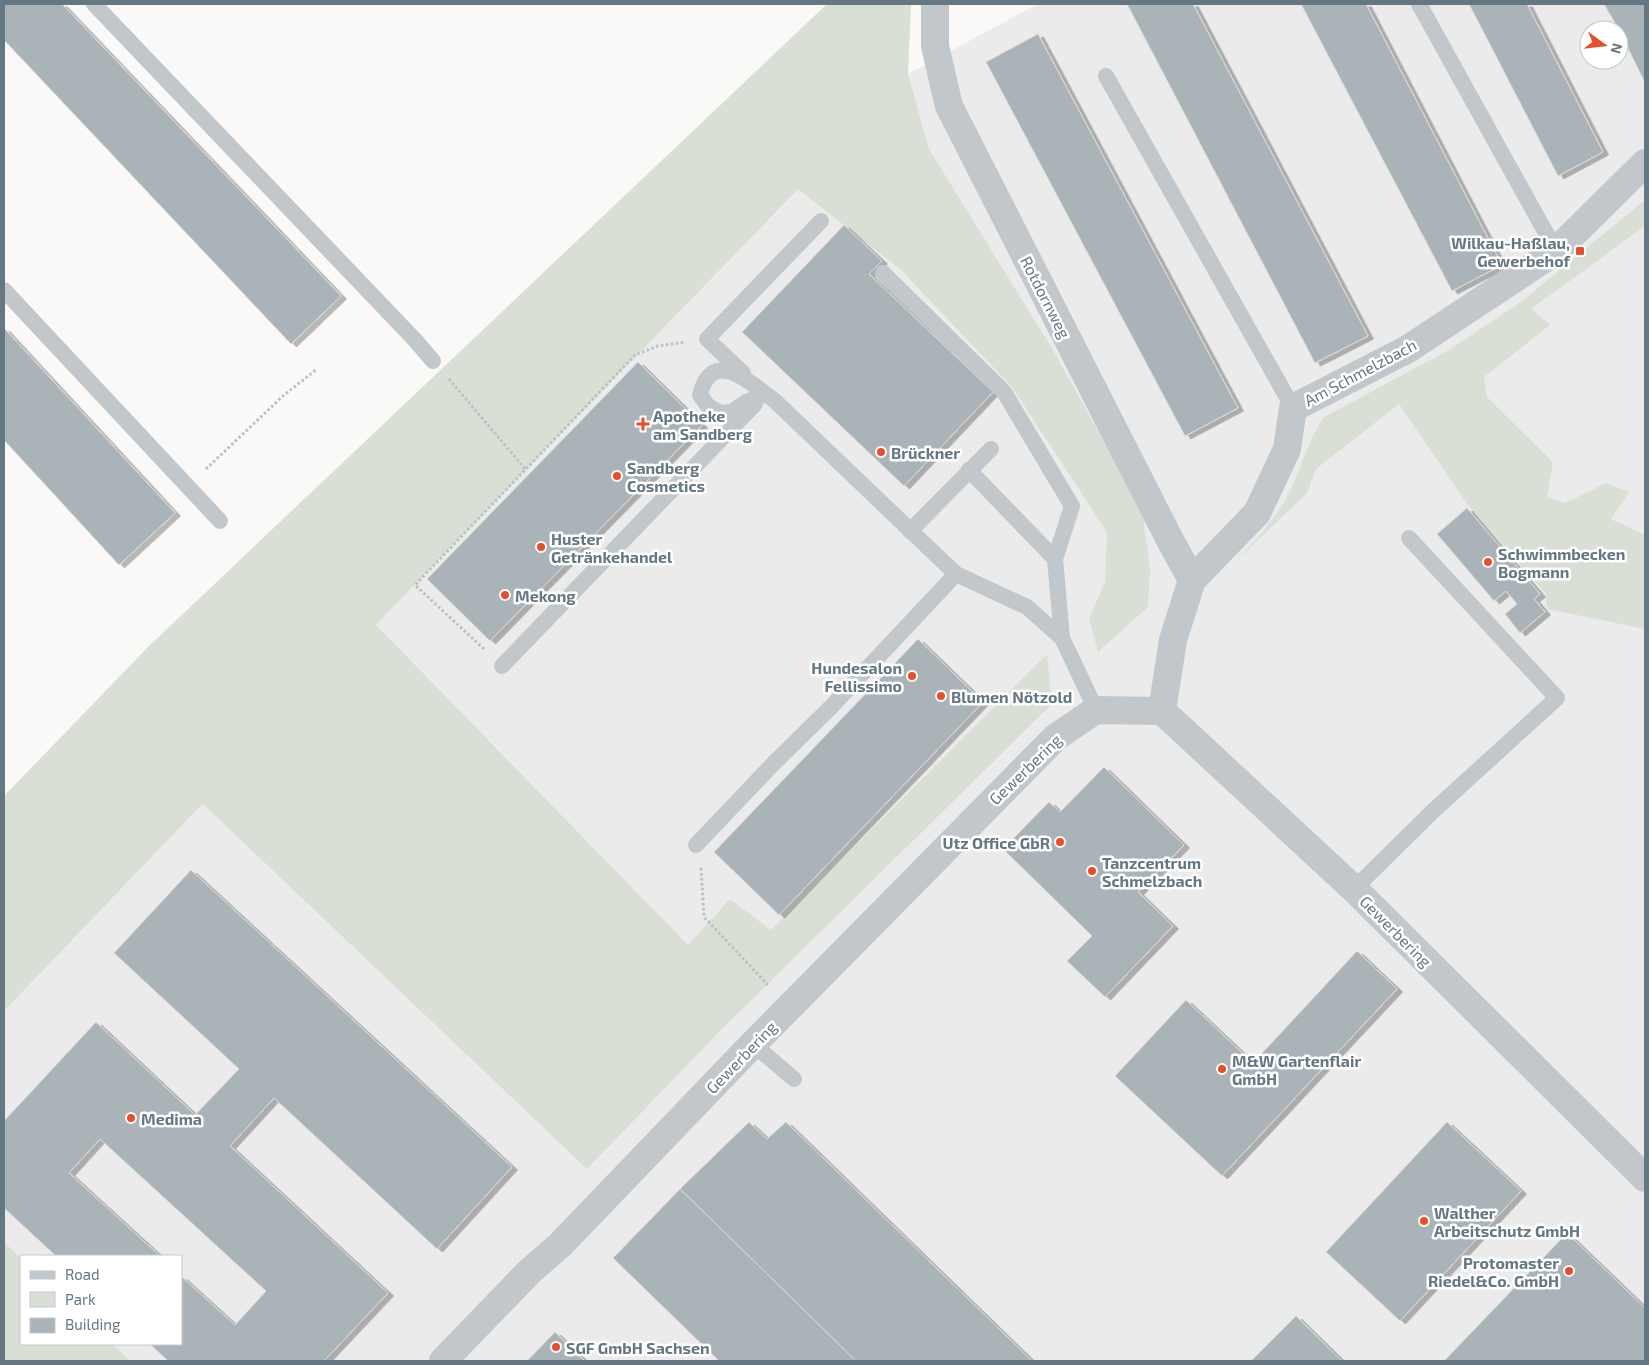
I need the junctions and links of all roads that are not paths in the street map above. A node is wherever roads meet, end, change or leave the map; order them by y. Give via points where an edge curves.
1 (94, 4) edge
2 (935, 4) edge
3 (1419, 4) edge
4 (1106, 76) dead end
5 (1645, 163) edge
6 (821, 221) dead end
7 (1556, 251) junction
8 (883, 273) dead end
9 (4, 290) edge
10 (433, 361) road end
11 (765, 394) junction
12 (1292, 408) junction
13 (991, 449) dead end
14 (969, 470) junction
15 (220, 521) dead end
16 (910, 531) junction
17 (1409, 538) dead end
18 (1054, 560) junction
19 (956, 574) junction
20 (1192, 580) junction
21 (1062, 638) junction
22 (502, 666) road end
23 (1096, 710) junction
24 (1162, 711) junction
25 (696, 845) road end
26 (1354, 889) junction
27 (753, 1044) junction
28 (794, 1079) dead end
29 (1645, 1178) edge
30 (443, 1361) edge

1 - 10 lane
2 - 20 street, Rotdornweg via 935,46 949,106
3 - 7 lane
4 - 12 lane
5 - 7 street, Am Schmelzbach
6 - 11 lane via 708,339
7 - 12 street, Am Schmelzbach via 1408,349
8 - 18 lane via 1004,392 1072,506
9 - 15 lane
11 - 16 lane
11 - 22 lane
12 - 20 street, Am Schmelzbach via 1287,449 1257,513
13 - 14 lane
14 - 16 lane
14 - 18 lane
16 - 19 lane
17 - 26 lane via 1557,698 1432,812
18 - 21 lane
19 - 21 lane via 1027,608
19 - 25 lane
20 - 24 street, Am Schmelzbach via 1173,640
21 - 23 lane
23 - 24 street
23 - 27 street, Gewerbering via 1056,737
24 - 26 street, Gewerbering
26 - 29 street, Gewerbering
27 - 28 lane
27 - 30 street, Gewerbering via 560,1245 529,1272

